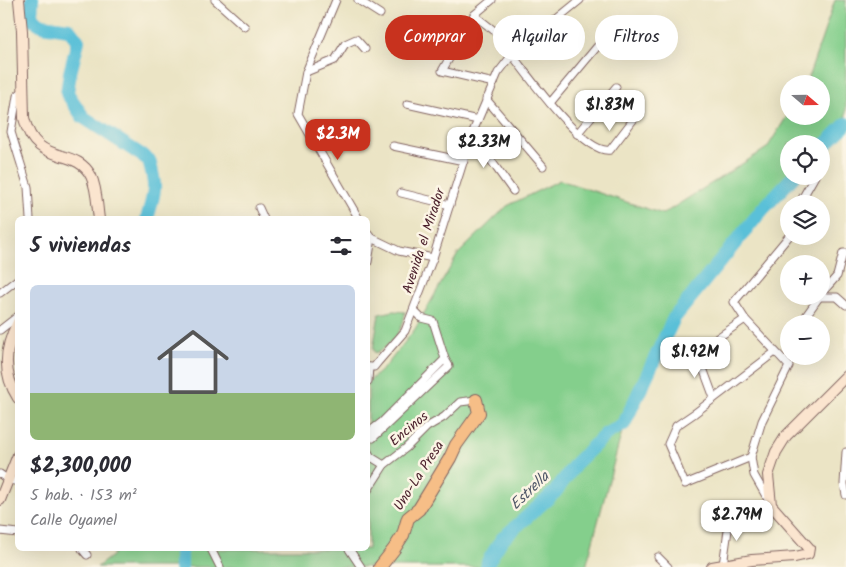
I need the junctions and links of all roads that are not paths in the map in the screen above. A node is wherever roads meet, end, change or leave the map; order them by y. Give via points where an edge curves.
1 (19, 0) edge
2 (215, 0) edge
3 (336, 0) edge
4 (358, 0) edge
5 (492, 0) edge
6 (580, 0) edge
7 (380, 14) dead end
8 (474, 15) edge
9 (562, 15) edge
10 (483, 22) edge
11 (245, 28) dead end
12 (493, 30) edge
13 (365, 49) dead end
14 (595, 49) edge
15 (448, 60) edge
16 (508, 60) edge
17 (515, 60) edge
18 (306, 72) junction
19 (494, 83) junction
20 (616, 87) dead end
21 (23, 92) junction
22 (486, 99) junction
23 (550, 103) junction
24 (407, 104) dead end
25 (640, 111) dead end
26 (478, 120) junction
27 (472, 134) junction
28 (577, 134) junction
29 (394, 146) dead end
30 (464, 161) junction
31 (543, 166) dead end
32 (513, 191) dead end
33 (401, 193) dead end
34 (450, 205) junction
35 (259, 208) dead end
36 (30, 216) edge
37 (98, 216) edge
38 (263, 216) edge
39 (357, 216) edge
40 (370, 236) edge
41 (782, 245) edge
42 (845, 253) edge
43 (433, 258) junction
44 (15, 281) edge
45 (830, 284) edge
46 (0, 293) edge
47 (830, 297) edge
48 (846, 305) edge
49 (414, 311) junction
50 (15, 318) edge
51 (745, 319) junction
52 (15, 327) edge
53 (0, 330) edge
54 (775, 352) junction
55 (445, 359) junction
56 (370, 367) edge
57 (846, 376) edge
58 (15, 392) edge
59 (714, 398) junction
60 (476, 400) joint
61 (370, 431) edge
62 (370, 434) edge
63 (846, 452) edge
64 (370, 455) edge
65 (751, 457) junction
66 (845, 461) edge
67 (15, 462) edge
68 (384, 465) junction
69 (8, 478) edge
70 (370, 487) edge
71 (846, 495) edge
72 (0, 500) edge
73 (771, 505) junction
74 (730, 516) dead end
75 (0, 531) edge
76 (15, 533) edge
77 (211, 551) edge
78 (350, 551) edge
79 (658, 557) dead end
80 (723, 565) junction
81 (220, 567) edge
82 (361, 567) edge
83 (380, 567) edge
84 (668, 567) edge
85 (712, 567) edge

1 - 21 street
2 - 11 street
3 - 18 street
4 - 7 street
5 - 8 street
6 - 9 street, Avenida el Mirador
10 - 12 street
13 - 18 street via 356,39 345,44 334,60
14 - 23 street
15 - 19 street via 442,71
16 - 19 street, Avenida el Mirador
17 - 23 street
18 - 39 street via 298,114
19 - 22 street, Avenida el Mirador
20 - 28 street
21 - 36 street via 17,96 11,132 28,187
21 - 37 street via 24,118 34,142 46,151 78,162 86,169 92,177
22 - 26 street, Avenida el Mirador
22 - 31 street
23 - 28 street
24 - 26 street
25 - 28 street via 610,150 603,150
26 - 27 street, Avenida el Mirador
27 - 30 street, Avenida el Mirador
27 - 32 street
29 - 30 street
30 - 34 street, Avenida el Mirador
33 - 34 street
34 - 43 street, Avenida el Mirador
35 - 38 street
40 - 43 street via 399,251
41 - 51 street via 734,302
42 - 45 street via 837,276
43 - 49 street, Avenida el Mirador
44 - 46 street
47 - 48 street
49 - 55 street via 432,321
49 - 56 street, Avenida el Mirador via 405,331
50 - 53 street
51 - 54 street
51 - 59 street via 696,352
52 - 58 street via 6,362 7,375
54 - 59 street
54 - 65 street via 789,366 762,421
55 - 61 street
55 - 62 street via 449,366 373,438
57 - 73 street via 786,436 776,452 768,475
59 - 65 street via 676,426 668,444 685,484
60 - 68 street, Encinos via 460,402
60 - 83 highway, Uno-La Presa via 479,413 418,509 408,518 403,535
63 - 66 street
64 - 68 street
65 - 73 street via 754,475
66 - 71 street
67 - 69 street
68 - 70 street, Encinos
69 - 72 street
73 - 80 street via 809,548 808,554
74 - 80 street
75 - 76 street
77 - 81 street
78 - 82 street
79 - 84 street
80 - 85 street

